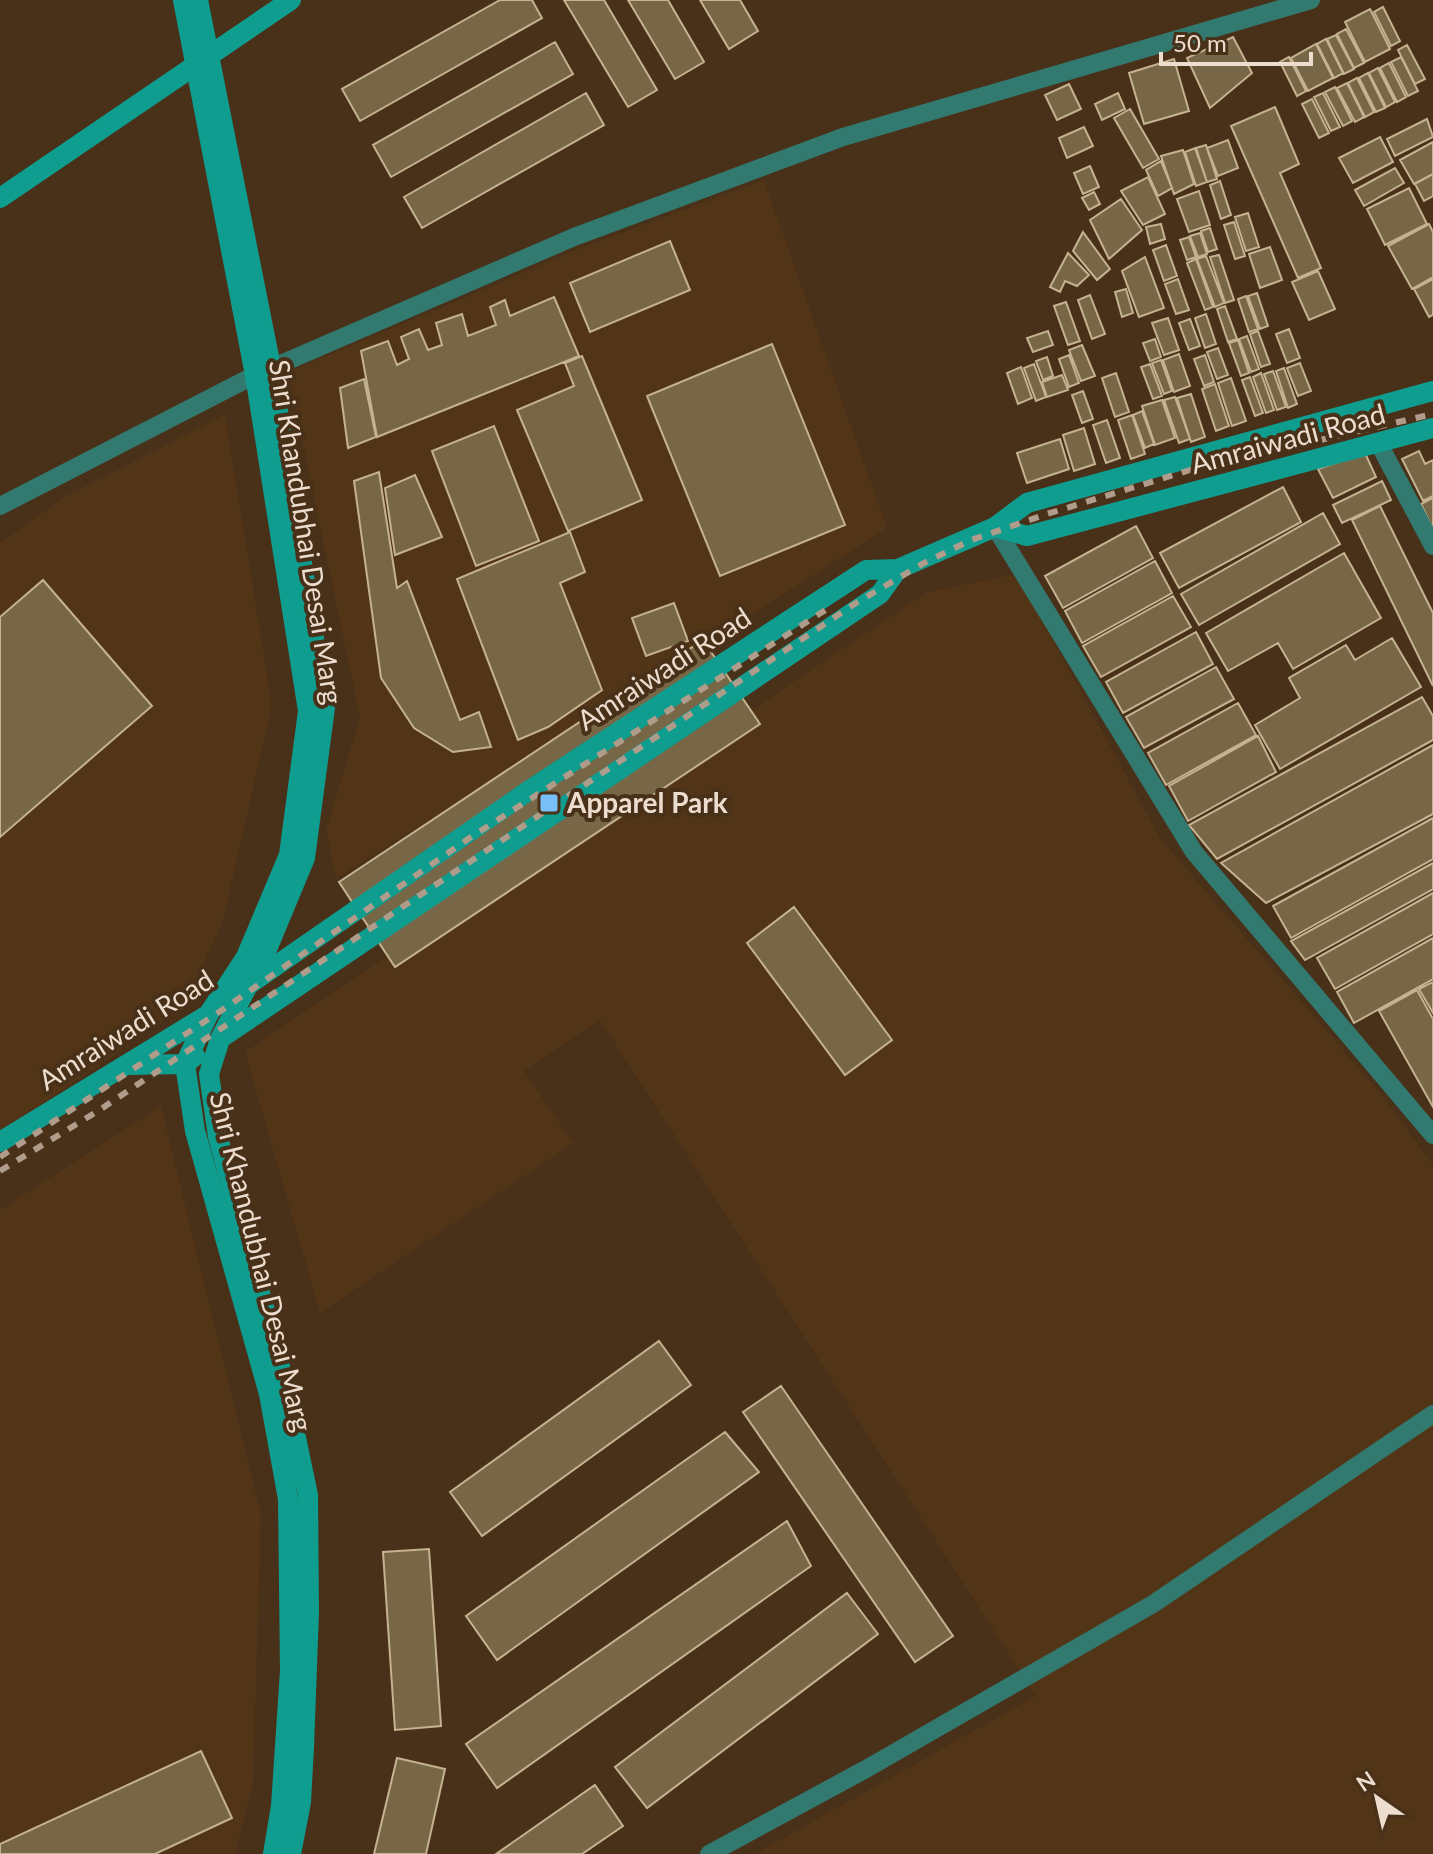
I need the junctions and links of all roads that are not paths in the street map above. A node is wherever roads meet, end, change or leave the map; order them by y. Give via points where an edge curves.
1 (183, 0) edge
2 (198, 0) edge
3 (291, 0) edge
4 (1311, 0) edge
5 (202, 63) junction
6 (0, 198) edge
7 (263, 371) junction
8 (1433, 391) edge
9 (1433, 428) edge
10 (1379, 444) junction
11 (0, 506) edge
12 (995, 527) junction
13 (1433, 546) edge
14 (898, 569) junction
15 (244, 987) junction
16 (208, 1015) junction
17 (220, 1039) junction
18 (185, 1064) junction
19 (126, 1065) junction
20 (1433, 1135) edge
21 (0, 1142) edge
22 (224, 1156) junction
23 (203, 1161) junction
24 (1433, 1414) edge
25 (273, 1854) edge
26 (291, 1854) edge
27 (709, 1854) edge

1 - 5 main road, Shri Khandubhai Desai Marg
2 - 5 main road, Shri Khandubhai Desai Marg
3 - 5 main road
4 - 7 street via 843,137 574,237
5 - 6 main road
5 - 7 main road, Shri Khandubhai Desai Marg
7 - 11 street
7 - 15 main road, Shri Khandubhai Desai Marg via 325,708 305,858 268,947
7 - 16 main road, Shri Khandubhai Desai Marg via 308,711 289,855 246,957
8 - 12 main road via 1027,503
9 - 10 main road, Amraiwadi Road
10 - 12 main road, Amraiwadi Road via 1027,536
10 - 13 street
12 - 14 main road, Amraiwadi Road
12 - 20 street via 1194,852
14 - 15 main road, Amraiwadi Road via 866,570 531,789
14 - 17 main road via 880,594
15 - 16 main road, Amraiwadi Road
15 - 17 main road, Shri Khandubhai Desai Marg
16 - 18 main road, Shri Khandubhai Desai Marg
16 - 19 main road, Amraiwadi Road
17 - 18 main road
17 - 22 main road, Shri Khandubhai Desai Marg via 209,1074
18 - 19 main road
18 - 23 main road, Shri Khandubhai Desai Marg
19 - 21 main road, Amraiwadi Road
22 - 23 main road
22 - 26 main road, Shri Khandubhai Desai Marg via 285,1385 308,1495 304,1747
23 - 25 main road, Shri Khandubhai Desai Marg via 269,1394 288,1499 290,1671
24 - 27 street via 1153,1604

